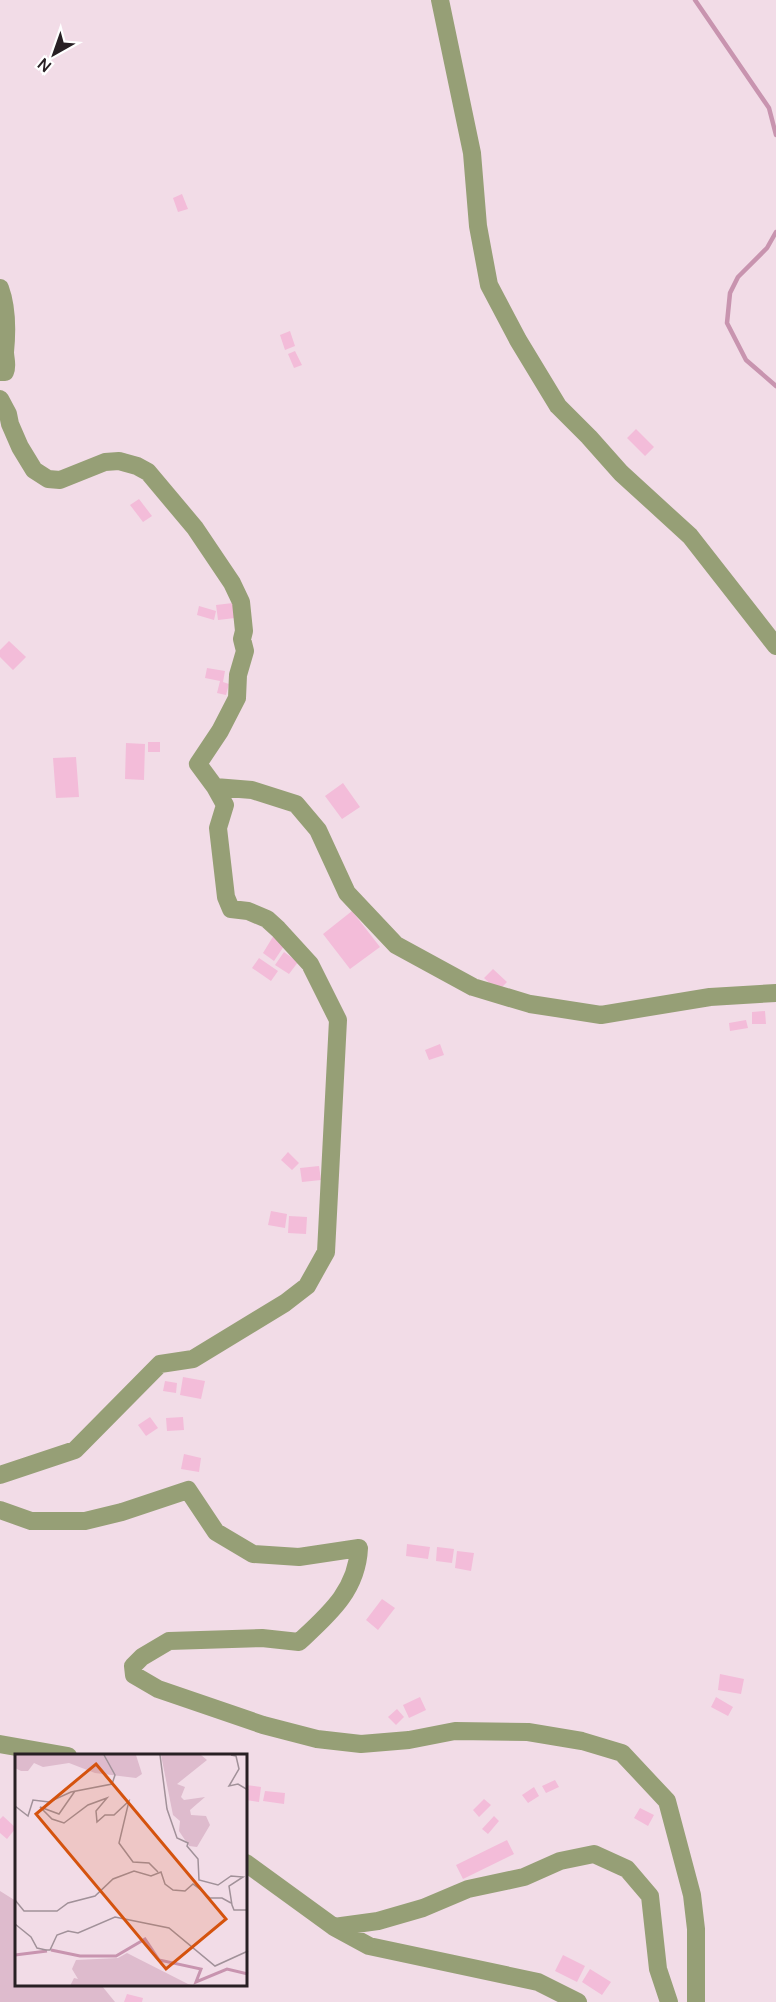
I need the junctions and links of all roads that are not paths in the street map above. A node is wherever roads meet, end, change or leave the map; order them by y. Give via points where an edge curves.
1 (440, 0) edge
2 (0, 288) edge
3 (1, 374) edge
4 (0, 399) edge
5 (776, 646) edge
6 (215, 787) junction
7 (776, 993) edge
8 (0, 1475) edge
9 (0, 1510) edge
10 (0, 1744) edge
11 (57, 1754) edge
12 (248, 1864) edge
13 (334, 1927) junction
14 (578, 2002) edge
15 (669, 2002) edge
16 (696, 2002) edge

1 - 5 street via 472,153 478,226 489,285 558,406 621,473 690,536
2 - 3 street via 7,340 7,367
4 - 6 street via 34,470 60,480 105,462 137,466 148,472 177,505 222,567 241,602 245,651 237,698 198,764
6 - 7 street via 252,790 296,804 318,830 346,893 396,945 472,987 530,1004 601,1015 710,997
6 - 8 street via 225,805 218,828 226,897 231,909 248,910 278,929 310,964 338,1020 326,1252 307,1286 193,1359 160,1364 75,1450
9 - 16 street via 31,1521 85,1521 189,1490 216,1532 253,1554 299,1557 359,1548 352,1583 330,1613 299,1642 262,1638 170,1641 142,1657 134,1666 134,1676 158,1689 252,1722 317,1738 361,1744 455,1731 528,1732 622,1753 667,1801 692,1895
10 - 11 street
12 - 13 street
13 - 14 street via 369,1946 538,1982
13 - 15 street via 389,1918 468,1889 524,1877 560,1861 594,1854 627,1869 650,1896 658,1969

